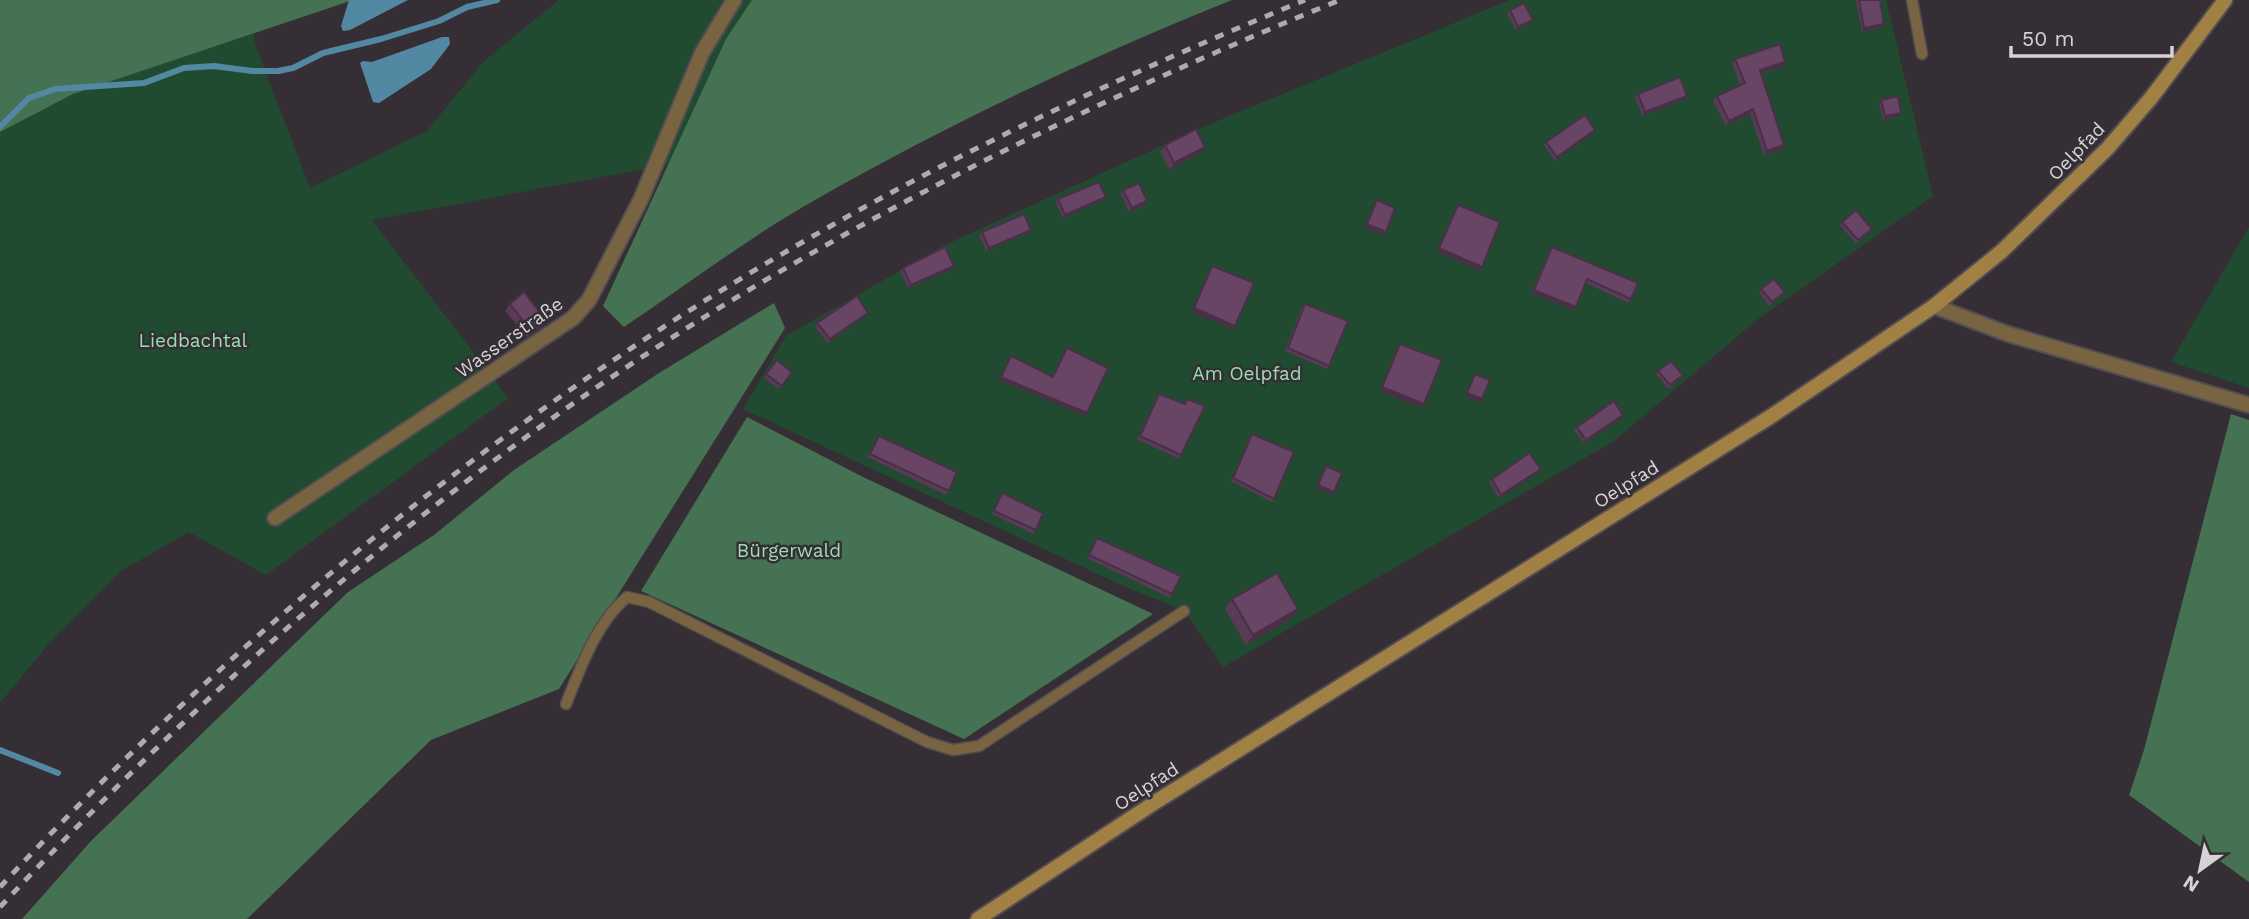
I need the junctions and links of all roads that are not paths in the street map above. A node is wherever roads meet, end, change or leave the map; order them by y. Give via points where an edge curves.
1 (734, 0) edge
2 (1912, 0) edge
3 (2225, 0) edge
4 (1922, 54) dead end
5 (1934, 306) junction
6 (2249, 405) edge
7 (275, 518) dead end
8 (1184, 611) dead end
9 (566, 704) dead end
10 (978, 919) edge

1 - 7 street, Wasserstraße via 702,53 640,199 589,300 573,318
2 - 4 lane
3 - 5 street, Oelpfad via 2107,149 2002,251
5 - 6 street via 2008,334
5 - 10 street, Oelpfad via 1802,397 1157,801
8 - 9 lane via 979,747 953,750 927,742 649,602 627,597 612,609

